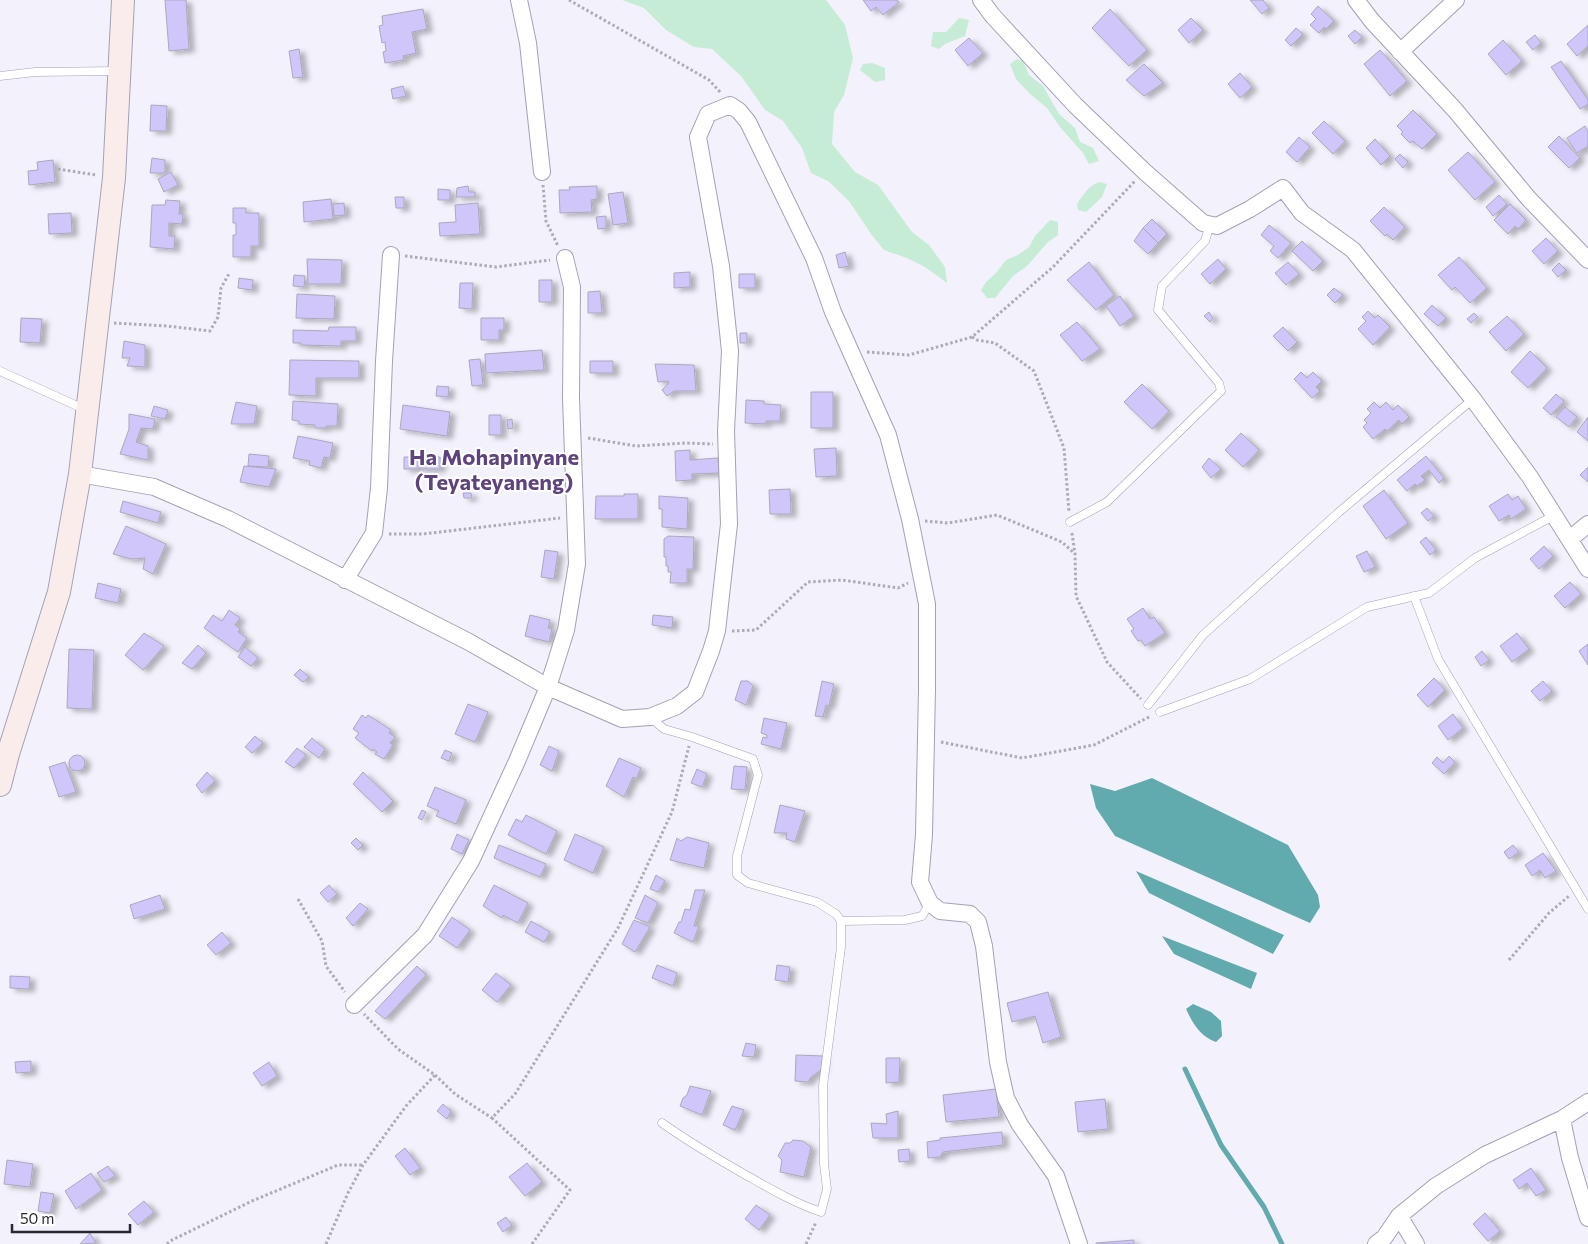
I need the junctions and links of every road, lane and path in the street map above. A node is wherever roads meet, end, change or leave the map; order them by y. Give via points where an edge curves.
1 (123, 0) edge
2 (519, 0) edge
3 (569, 0) edge
4 (981, 0) edge
5 (1356, 0) edge
6 (1456, 0) edge
7 (1400, 52) junction
8 (120, 71) junction
9 (0, 76) edge
10 (730, 105) junction
11 (58, 169) dead end
12 (542, 172) joint
13 (1145, 172) junction
14 (114, 178) junction
15 (1210, 224) junction
16 (391, 255) joint
17 (565, 258) junction
18 (1588, 260) edge
19 (230, 272) dead end
20 (98, 322) junction
21 (851, 351) junction
22 (0, 371) edge
23 (1473, 399) junction
24 (88, 411) junction
25 (726, 431) junction
26 (572, 435) junction
27 (80, 474) junction
28 (576, 515) junction
29 (1555, 515) junction
30 (910, 519) junction
31 (1070, 522) dead end
32 (1588, 524) edge
33 (374, 533) junction
34 (1570, 539) junction
35 (1075, 554) dead end
36 (1588, 569) edge
37 (921, 576) junction
38 (345, 580) junction
39 (1414, 596) junction
40 (717, 631) junction
41 (548, 687) junction
42 (1148, 705) dead end
43 (1160, 712) joint
44 (650, 716) junction
45 (692, 737) junction
46 (926, 739) junction
47 (0, 785) edge
48 (1576, 890) junction
49 (298, 899) dead end
50 (930, 903) junction
51 (1588, 909) edge
52 (841, 921) junction
53 (1509, 960) dead end
54 (354, 1005) junction
55 (435, 1075) junction
56 (1588, 1102) edge
57 (492, 1118) junction
58 (1562, 1119) junction
59 (662, 1123) dead end
60 (363, 1165) junction
61 (820, 1212) junction
62 (1399, 1216) junction
63 (1588, 1218) edge
64 (167, 1244) edge
65 (326, 1244) edge
66 (532, 1244) edge
67 (806, 1244) edge
68 (1079, 1244) edge
69 (1376, 1244) edge
70 (1416, 1244) edge

1 - 8 main road
2 - 12 street via 528,43
3 - 10 path via 710,80
4 - 13 street via 1075,105
5 - 7 street
6 - 7 street
7 - 18 street via 1455,110 1529,199
8 - 9 lane via 35,72
8 - 14 main road
10 - 21 street via 748,122 814,258
10 - 25 street via 708,114 698,137 721,266 730,351
11 - 14 path
12 - 17 path via 546,221
13 - 15 street via 1204,223
13 - 21 path via 1052,267 972,337 910,355
14 - 20 main road
15 - 23 street via 1217,226 1283,188 1302,213 1353,250
15 - 31 lane via 1205,241 1162,286 1158,310 1219,383 1221,391 1107,502
16 - 17 path via 496,267
16 - 33 street
17 - 26 street via 572,287
19 - 20 path via 221,288 218,317 210,331
20 - 24 main road
21 - 30 street via 888,435
22 - 24 lane
23 - 29 street
23 - 42 lane via 1339,512 1203,635
24 - 27 main road
25 - 26 path via 714,444 636,446
25 - 40 street via 729,524
26 - 28 street
27 - 38 street via 154,487 228,519
27 - 47 main road via 59,592
28 - 33 path via 424,534
28 - 41 street via 577,564 568,621
29 - 34 street
29 - 39 lane via 1475,558 1429,593
30 - 35 path via 948,523 997,515 1062,542
30 - 37 street
32 - 34 street
33 - 38 street
34 - 36 street
37 - 40 path via 898,588 842,580 808,582 756,630
37 - 46 street via 927,604
38 - 41 street via 469,642
39 - 43 lane via 1367,607 1250,680
39 - 48 lane via 1438,659
40 - 44 street via 695,692 677,706
41 - 44 street via 622,718
41 - 54 street via 471,861 425,935
43 - 46 path via 1094,745 1022,758
44 - 45 lane via 664,729
45 - 52 lane via 753,759 758,775 737,856 737,875 748,883 817,902
45 - 57 path via 672,812 618,928 515,1094
46 - 50 street via 920,882
48 - 51 lane
48 - 53 path via 1549,913
49 - 54 path via 322,941 326,966
50 - 52 lane via 922,916 905,920
50 - 68 street via 940,910 970,914 978,922 1006,1098 1020,1125 1056,1176
52 - 61 lane via 841,947 823,1086 826,1189
54 - 55 path via 398,1049
55 - 57 path via 454,1094
55 - 60 path via 406,1106
56 - 58 street
57 - 66 path via 570,1190
58 - 62 street via 1485,1155 1436,1186
58 - 63 street
59 - 61 lane via 764,1186
60 - 64 path via 338,1165 252,1201
60 - 65 path
61 - 67 path
62 - 69 street
62 - 70 street

